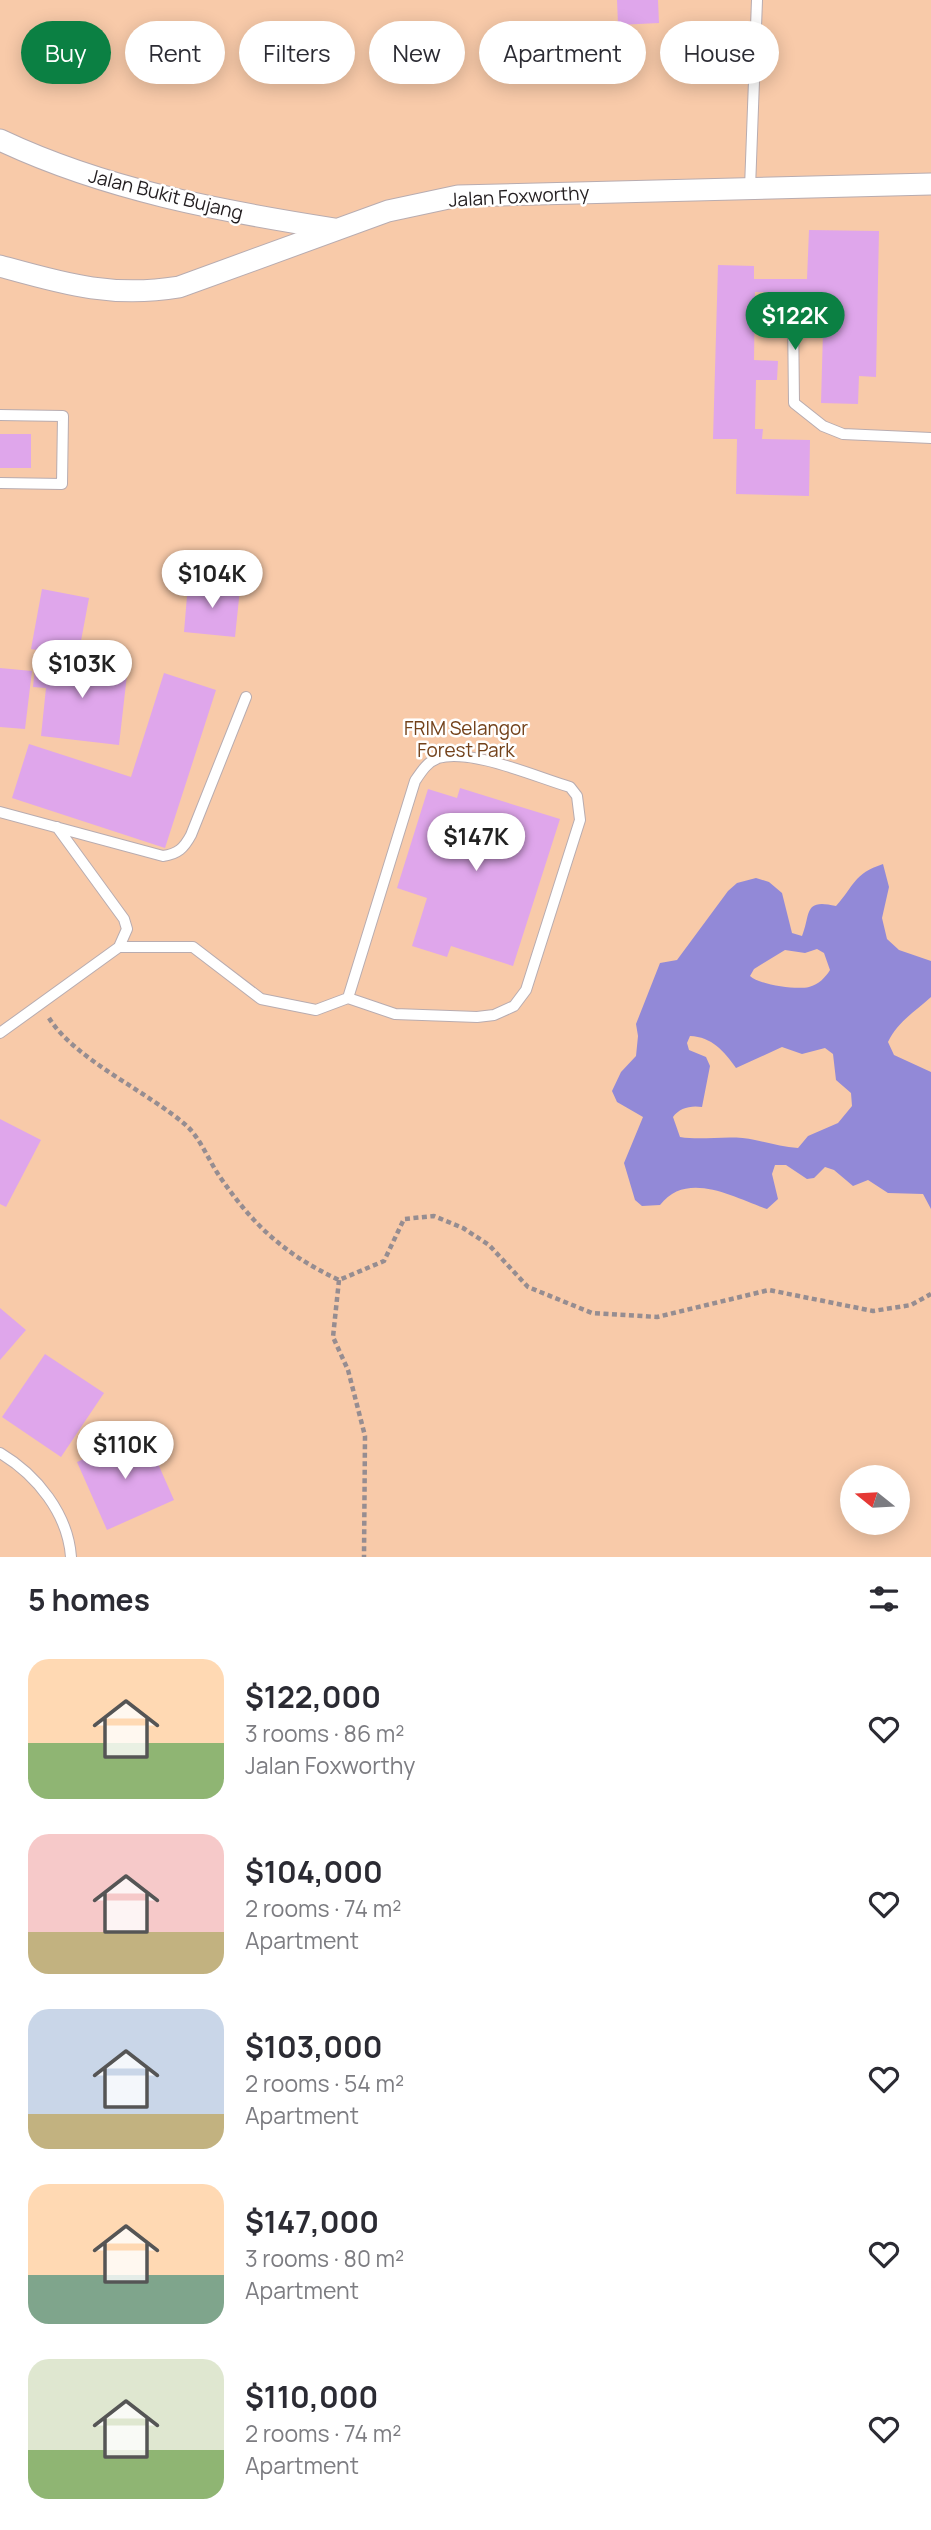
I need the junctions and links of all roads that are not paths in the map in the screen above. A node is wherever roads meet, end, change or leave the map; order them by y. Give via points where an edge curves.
1 (757, 0) edge
2 (0, 140) edge
3 (931, 184) edge
4 (750, 188) junction
5 (337, 230) junction
6 (0, 266) edge
7 (793, 313) dead end
8 (0, 415) edge
9 (931, 438) edge
10 (0, 483) edge
11 (246, 697) dead end
12 (0, 812) edge
13 (56, 827) junction
14 (119, 947) junction
15 (348, 998) junction
16 (0, 1033) edge
17 (0, 1453) edge
18 (71, 1557) edge

1 - 4 lane
2 - 5 street, Jalan Bukit Bujang via 102,181
3 - 4 street, Jalan Foxworthy
4 - 5 street, Jalan Foxworthy via 458,196 388,211
5 - 6 street, Jalan Foxworthy via 179,286 147,292 106,292
7 - 9 lane via 794,402 823,426 843,434
8 - 10 lane via 63,416 62,484
11 - 13 lane via 191,835 174,855 163,856
12 - 13 lane
13 - 14 lane via 124,919 127,929
14 - 15 lane via 193,947 261,999 316,1010
14 - 16 lane
15 - 15 lane via 396,1014 429,1017 477,1017 514,1006 526,990 580,820 577,796 570,787 461,754 435,759 423,769 415,781
17 - 18 lane via 44,1492 62,1516

